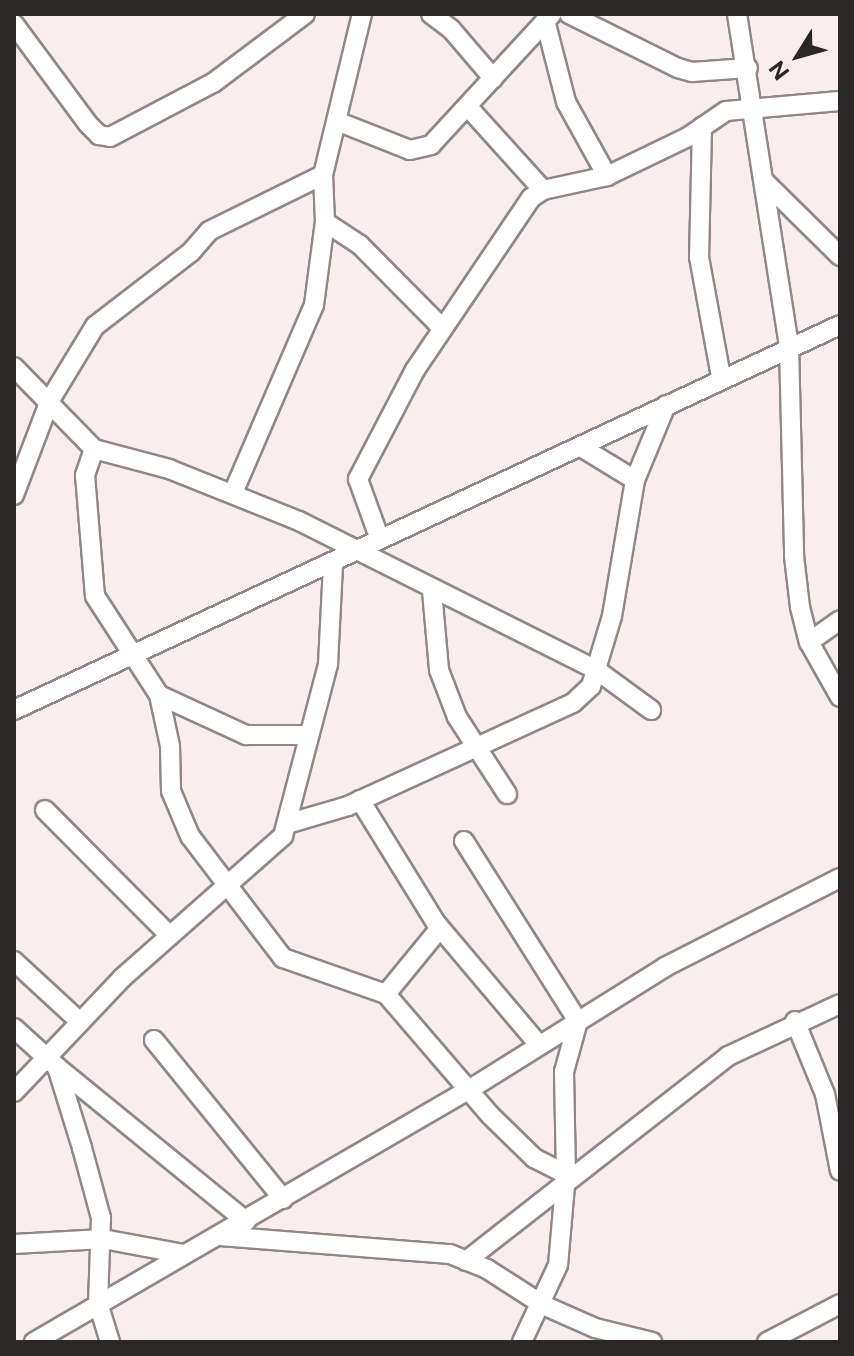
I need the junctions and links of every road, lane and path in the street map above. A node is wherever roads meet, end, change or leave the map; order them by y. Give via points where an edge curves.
1 (305, 14) edge
2 (362, 14) edge
3 (431, 14) edge
4 (569, 14) edge
5 (737, 14) edge
6 (549, 17) edge
7 (14, 24) edge
8 (748, 68) junction
9 (493, 78) junction
10 (840, 101) edge
11 (753, 106) junction
12 (468, 107) junction
13 (339, 122) junction
14 (702, 127) junction
15 (323, 175) junction
16 (607, 176) junction
17 (766, 183) junction
18 (543, 190) junction
19 (325, 222) junction
20 (840, 256) edge
21 (840, 325) edge
22 (442, 328) junction
23 (789, 345) junction
24 (14, 367) edge
25 (721, 377) junction
26 (50, 400) junction
27 (666, 405) junction
28 (581, 447) junction
29 (94, 449) junction
30 (635, 480) junction
31 (233, 493) junction
32 (14, 495) edge
33 (379, 537) junction
34 (353, 548) junction
35 (333, 565) junction
36 (432, 591) junction
37 (840, 620) edge
38 (809, 642) junction
39 (133, 654) junction
40 (598, 671) junction
41 (159, 695) junction
42 (840, 697) edge
43 (14, 710) edge
44 (651, 710) dead end
45 (309, 735) junction
46 (474, 746) junction
47 (507, 794) dead end
48 (360, 800) junction
49 (45, 810) dead end
50 (290, 823) junction
51 (464, 841) dead end
52 (840, 878) edge
53 (225, 887) junction
54 (440, 928) junction
55 (169, 935) junction
56 (14, 961) edge
57 (386, 994) junction
58 (840, 1004) edge
59 (78, 1020) junction
60 (578, 1021) junction
61 (795, 1021) junction
62 (14, 1028) edge
63 (154, 1040) dead end
64 (539, 1045) junction
65 (52, 1062) junction
66 (470, 1089) junction
67 (14, 1092) edge
68 (836, 1122) edge
69 (840, 1171) edge
70 (566, 1178) junction
71 (283, 1199) junction
72 (246, 1221) junction
73 (218, 1236) junction
74 (103, 1239) junction
75 (14, 1244) edge
76 (183, 1254) junction
77 (466, 1261) junction
78 (98, 1303) junction
79 (840, 1304) edge
80 (543, 1305) junction
81 (34, 1342) edge
82 (110, 1342) edge
83 (522, 1342) edge
84 (652, 1342) edge
85 (767, 1342) edge

1 - 7 street via 213,83 110,137 88,124
2 - 13 street
3 - 9 street
4 - 8 street via 678,68
5 - 8 street
6 - 9 street
6 - 16 street via 566,102
8 - 11 street
9 - 12 street
10 - 11 street
11 - 14 street via 726,111
11 - 17 street
12 - 13 street via 443,137 420,150
12 - 18 street
13 - 15 street
14 - 16 street
14 - 25 street via 699,257
15 - 19 street
15 - 26 street via 209,231 191,252 95,326
16 - 18 street
17 - 20 street
17 - 23 street
18 - 22 street via 517,214
19 - 22 street via 360,245
19 - 31 street via 314,305
21 - 23 street
22 - 33 street via 358,479
23 - 25 street
23 - 38 street via 794,556
24 - 26 street
25 - 27 street
26 - 29 street
26 - 32 street
27 - 28 street
27 - 30 street
28 - 30 street
28 - 33 street
29 - 31 street
29 - 39 street via 85,475 95,596
30 - 40 street
31 - 34 street
33 - 34 street
34 - 35 street
34 - 36 street
35 - 39 street
35 - 45 street via 331,642
36 - 40 street
36 - 46 street via 439,670
37 - 38 street
38 - 42 street
39 - 41 street
39 - 43 street
40 - 44 street
40 - 46 street via 573,703
41 - 45 street via 246,735
41 - 53 street via 170,746 171,791 190,836
45 - 50 street
46 - 47 street
46 - 48 street
48 - 50 street
48 - 54 street
49 - 55 street
50 - 53 street via 273,849
51 - 60 street
52 - 60 street via 665,967
53 - 55 street
53 - 57 street via 295,966
54 - 57 street
54 - 64 street
55 - 59 street
56 - 59 street
57 - 66 street
58 - 61 street
59 - 65 street
60 - 64 street
60 - 70 street via 564,1072
61 - 68 street
61 - 70 street via 728,1056
62 - 65 street
63 - 71 street
64 - 66 street
65 - 67 street
65 - 72 street
65 - 74 street
66 - 70 street via 534,1158
66 - 71 street
68 - 69 street
70 - 77 street
70 - 80 street via 558,1265
71 - 72 street
72 - 73 street
73 - 76 street
73 - 77 street via 416,1251
74 - 75 street
74 - 76 street
74 - 78 street
76 - 78 street
77 - 80 street
78 - 81 street
78 - 82 street
79 - 85 street
80 - 83 street
80 - 84 street via 595,1328

